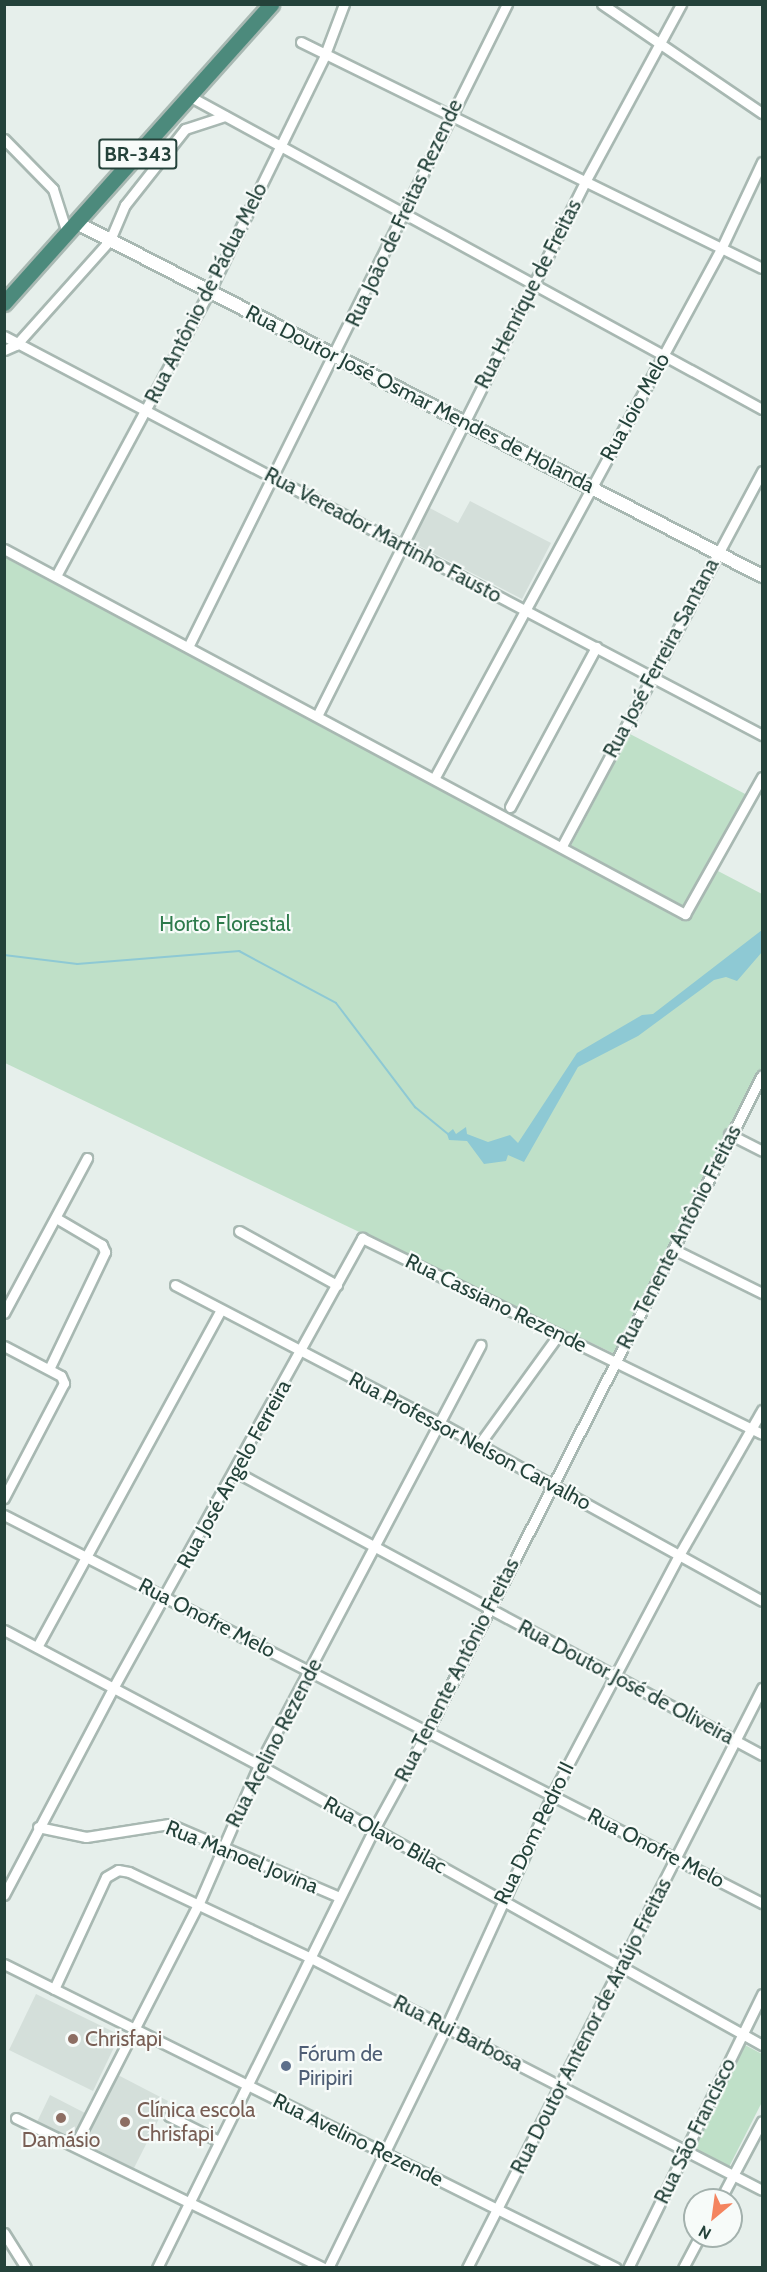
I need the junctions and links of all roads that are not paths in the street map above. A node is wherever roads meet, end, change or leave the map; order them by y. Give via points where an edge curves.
1 (271, 4) edge
2 (344, 4) edge
3 (507, 4) edge
4 (602, 4) edge
5 (681, 4) edge
6 (301, 42) dead end
7 (662, 43) junction
8 (324, 57) junction
9 (189, 96) junction
10 (762, 113) edge
11 (225, 116) junction
12 (449, 116) junction
13 (4, 139) edge
14 (281, 145) junction
15 (762, 162) edge
16 (586, 180) junction
17 (405, 213) junction
18 (72, 228) junction
19 (110, 240) junction
20 (721, 249) junction
21 (762, 268) edge
22 (534, 283) junction
23 (210, 290) junction
24 (4, 303) edge
25 (4, 336) edge
26 (16, 345) junction
27 (4, 350) edge
28 (336, 355) junction
29 (664, 355) junction
30 (762, 409) edge
31 (145, 413) junction
32 (464, 421) junction
33 (762, 471) edge
34 (273, 478) junction
35 (591, 487) junction
36 (402, 542) junction
37 (4, 549) edge
38 (716, 553) junction
39 (56, 576) junction
40 (762, 576) edge
41 (526, 610) junction
42 (188, 647) junction
43 (596, 647) junction
44 (652, 677) junction
45 (317, 716) junction
46 (762, 735) edge
47 (435, 777) junction
48 (762, 777) edge
49 (510, 807) dead end
50 (562, 846) junction
51 (762, 1075) edge
52 (729, 1134) junction
53 (762, 1151) edge
54 (87, 1158) dead end
55 (56, 1218) junction
56 (239, 1231) dead end
57 (360, 1242) joint
58 (675, 1250) junction
59 (337, 1285) junction
60 (175, 1286) dead end
61 (762, 1293) edge
62 (221, 1310) junction
63 (4, 1313) edge
64 (559, 1334) junction
65 (480, 1345) dead end
66 (4, 1346) edge
67 (301, 1350) junction
68 (617, 1362) junction
69 (49, 1369) junction
70 (762, 1410) edge
71 (438, 1422) junction
72 (752, 1429) junction
73 (762, 1434) edge
74 (478, 1446) junction
75 (237, 1472) junction
76 (551, 1485) junction
77 (4, 1498) edge
78 (4, 1515) edge
79 (378, 1545) junction
80 (679, 1555) junction
81 (86, 1556) junction
82 (166, 1597) junction
83 (762, 1601) edge
84 (489, 1608) junction
85 (4, 1630) edge
86 (36, 1647) junction
87 (310, 1671) junction
88 (613, 1676) junction
89 (762, 1688) edge
90 (112, 1690) junction
91 (428, 1732) junction
92 (736, 1741) junction
93 (762, 1755) edge
94 (259, 1765) junction
95 (552, 1795) junction
96 (38, 1827) junction
97 (374, 1829) junction
98 (223, 1845) junction
99 (676, 1858) junction
100 (4, 1895) edge
101 (339, 1897) junction
102 (501, 1900) junction
103 (199, 1903) junction
104 (762, 1903) edge
105 (309, 1957) junction
106 (4, 1964) edge
107 (621, 1965) junction
108 (54, 1989) junction
109 (762, 1994) edge
110 (446, 2027) junction
111 (134, 2028) junction
112 (743, 2034) junction
113 (762, 2046) edge
114 (246, 2085) junction
115 (560, 2086) junction
116 (169, 2116) dead end
117 (16, 2118) dead end
118 (762, 2121) edge
119 (217, 2140) junction
120 (75, 2145) junction
121 (686, 2150) junction
122 (384, 2153) junction
123 (734, 2175) junction
124 (727, 2188) edge
125 (762, 2190) edge
126 (188, 2199) junction
127 (498, 2209) junction
128 (4, 2233) edge
129 (694, 2248) edge
130 (26, 2268) edge
131 (157, 2268) edge
132 (326, 2268) edge
133 (467, 2268) edge
134 (616, 2268) edge
135 (628, 2268) edge
136 (683, 2268) edge

1 - 9 highway, BR-343
2 - 8 street, Rua Antônio de Pádua Melo
3 - 12 street, Rua João de Freitas Rezende
4 - 7 street
5 - 7 street, Rua Henrique de Freitas
6 - 8 street
7 - 10 street
7 - 16 street, Rua Henrique de Freitas
8 - 12 street
8 - 14 street, Rua Antônio de Pádua Melo
9 - 11 street
9 - 18 highway, BR-343
11 - 14 street
11 - 19 street via 185,129 125,205
12 - 16 street
12 - 17 street, Rua João de Freitas Rezende
13 - 18 street via 48,181
14 - 17 street
14 - 23 street, Rua Antônio de Pádua Melo
15 - 20 street, Rua Ioio Melo
16 - 20 street
16 - 22 street, Rua Henrique de Freitas
17 - 22 street
17 - 28 street, Rua João de Freitas Rezende
18 - 19 street, Rua Doutor José Osmar Mendes de Holanda
18 - 24 highway, BR-343
19 - 23 street, Rua Doutor José Osmar Mendes de Holanda
19 - 26 street
20 - 21 street
20 - 29 street, Rua Ioio Melo
22 - 29 street
22 - 32 street, Rua Henrique de Freitas
23 - 28 street, Rua Doutor José Osmar Mendes de Holanda
23 - 31 street, Rua Antônio de Pádua Melo
25 - 26 street, Rua Vereador Martinho Fausto
26 - 27 street
26 - 31 street, Rua Vereador Martinho Fausto
28 - 32 street, Rua Doutor José Osmar Mendes de Holanda
28 - 34 street, Rua João de Freitas Rezende
29 - 30 street
29 - 35 street, Rua Ioio Melo
31 - 34 street, Rua Vereador Martinho Fausto
31 - 39 street, Rua Antônio de Pádua Melo
32 - 35 street, Rua Doutor José Osmar Mendes de Holanda
32 - 36 street, Rua Henrique de Freitas
33 - 38 street, Rua José Ferreira Santana
34 - 36 street, Rua Vereador Martinho Fausto
34 - 42 street, Rua João de Freitas Rezende
35 - 38 street, Rua Doutor José Osmar Mendes de Holanda
35 - 41 street, Rua Ioio Melo
36 - 41 street, Rua Vereador Martinho Fausto
36 - 45 street, Rua Henrique de Freitas
37 - 39 street
38 - 40 street, Rua Doutor José Osmar Mendes de Holanda
38 - 44 street, Rua José Ferreira Santana
39 - 42 street
41 - 43 street, Rua Vereador Martinho Fausto
41 - 47 street, Rua Ioio Melo
42 - 45 street
43 - 44 street, Rua Vereador Martinho Fausto
43 - 49 street
44 - 46 street, Rua Vereador Martinho Fausto
44 - 50 street, Rua José Ferreira Santana
45 - 47 street
47 - 50 street
48 - 50 street via 685,914
51 - 52 street, Rua Tenente Antônio Freitas
52 - 53 street
52 - 58 street, Rua Tenente Antônio Freitas
54 - 55 street
55 - 63 street
55 - 69 street via 102,1245 105,1255
56 - 59 street
57 - 59 street, Rua José Angelo Ferreira
57 - 64 street, Rua Cassiano Rezende via 367,1239
58 - 61 street
58 - 68 street, Rua Tenente Antônio Freitas
59 - 67 street, Rua José Angelo Ferreira
60 - 62 street, Rua Professor Nelson Carvalho
62 - 67 street, Rua Professor Nelson Carvalho
62 - 81 street
64 - 68 street, Rua Cassiano Rezende
64 - 74 street
65 - 71 street, Rua Acelino Rezende
66 - 69 street
67 - 71 street, Rua Professor Nelson Carvalho
67 - 75 street, Rua José Angelo Ferreira
68 - 72 street, Rua Cassiano Rezende
68 - 76 street, Rua Tenente Antônio Freitas
69 - 77 street via 63,1378 63,1386
70 - 72 street, Rua Dom Pedro II
71 - 74 street, Rua Professor Nelson Carvalho
71 - 79 street, Rua Acelino Rezende
72 - 73 street, Rua Cassiano Rezende
72 - 80 street, Rua Dom Pedro II
74 - 76 street, Rua Professor Nelson Carvalho
75 - 79 street, Rua Doutor José de Oliveira
75 - 82 street, Rua José Angelo Ferreira
76 - 80 street, Rua Professor Nelson Carvalho
76 - 84 street, Rua Tenente Antônio Freitas
78 - 81 street, Rua Onofre Melo
79 - 84 street, Rua Doutor José de Oliveira
79 - 87 street, Rua Acelino Rezende
80 - 83 street, Rua Professor Nelson Carvalho
80 - 88 street, Rua Dom Pedro II
81 - 82 street, Rua Onofre Melo
81 - 86 street
82 - 87 street, Rua Onofre Melo
82 - 90 street, Rua José Angelo Ferreira
84 - 88 street, Rua Doutor José de Oliveira
84 - 91 street, Rua Tenente Antônio Freitas
85 - 86 street, Rua Olavo Bilac
86 - 90 street, Rua Olavo Bilac
87 - 91 street, Rua Onofre Melo
87 - 94 street, Rua Acelino Rezende
88 - 92 street, Rua Doutor José de Oliveira
88 - 95 street, Rua Dom Pedro II
89 - 92 street, Rua Doutor Antenor de Araújo Freitas
90 - 94 street, Rua Olavo Bilac
90 - 96 street, Rua José Angelo Ferreira
91 - 95 street, Rua Onofre Melo
91 - 97 street, Rua Tenente Antônio Freitas
92 - 93 street, Rua Doutor José de Oliveira
92 - 99 street, Rua Doutor Antenor de Araújo Freitas
94 - 97 street, Rua Olavo Bilac
94 - 98 street, Rua Acelino Rezende
95 - 99 street, Rua Onofre Melo
95 - 102 street, Rua Dom Pedro II
96 - 98 street, Rua Manoel Jovina via 86,1837 169,1824
96 - 100 street, Rua José Angelo Ferreira
97 - 101 street, Rua Tenente Antônio Freitas
97 - 102 street, Rua Olavo Bilac
98 - 101 street, Rua Manoel Jovina
98 - 103 street, Rua Acelino Rezende
99 - 104 street, Rua Onofre Melo
99 - 107 street, Rua Doutor Antenor de Araújo Freitas
101 - 105 street, Rua Tenente Antônio Freitas
102 - 107 street, Rua Olavo Bilac
102 - 110 street, Rua Dom Pedro II
103 - 105 street, Rua Rui Barbosa
103 - 108 street, Rua Rui Barbosa via 118,1870 106,1877
103 - 111 street, Rua Acelino Rezende
105 - 110 street, Rua Rui Barbosa
105 - 114 street, Rua Tenente Antônio Freitas
106 - 108 street, Rua Avelino Rezende
107 - 112 street, Rua Olavo Bilac
107 - 115 street, Rua Doutor Antenor de Araújo Freitas
108 - 111 street, Rua Avelino Rezende
109 - 112 street, Rua São Francisco
110 - 115 street, Rua Rui Barbosa
110 - 122 street, Rua Dom Pedro II
111 - 114 street, Rua Avelino Rezende
111 - 120 street, Rua Acelino Rezende
112 - 113 street, Rua Olavo Bilac
112 - 121 street, Rua São Francisco
114 - 119 street, Rua Tenente Antônio Freitas
114 - 122 street, Rua Avelino Rezende
115 - 121 street, Rua Rui Barbosa
115 - 127 street, Rua Doutor Antenor de Araújo Freitas
116 - 119 street
117 - 120 street
118 - 123 street
119 - 126 street, Rua Tenente Antônio Freitas
120 - 126 street
121 - 123 street, Rua Rui Barbosa
121 - 135 street, Rua São Francisco
122 - 127 street, Rua Avelino Rezende
122 - 132 street, Rua Dom Pedro II
123 - 124 street
123 - 125 street, Rua Rui Barbosa
126 - 131 street, Rua Tenente Antônio Freitas
126 - 132 street
127 - 133 street, Rua Doutor Antenor de Araújo Freitas
127 - 134 street, Rua Avelino Rezende
128 - 130 street
129 - 136 street

